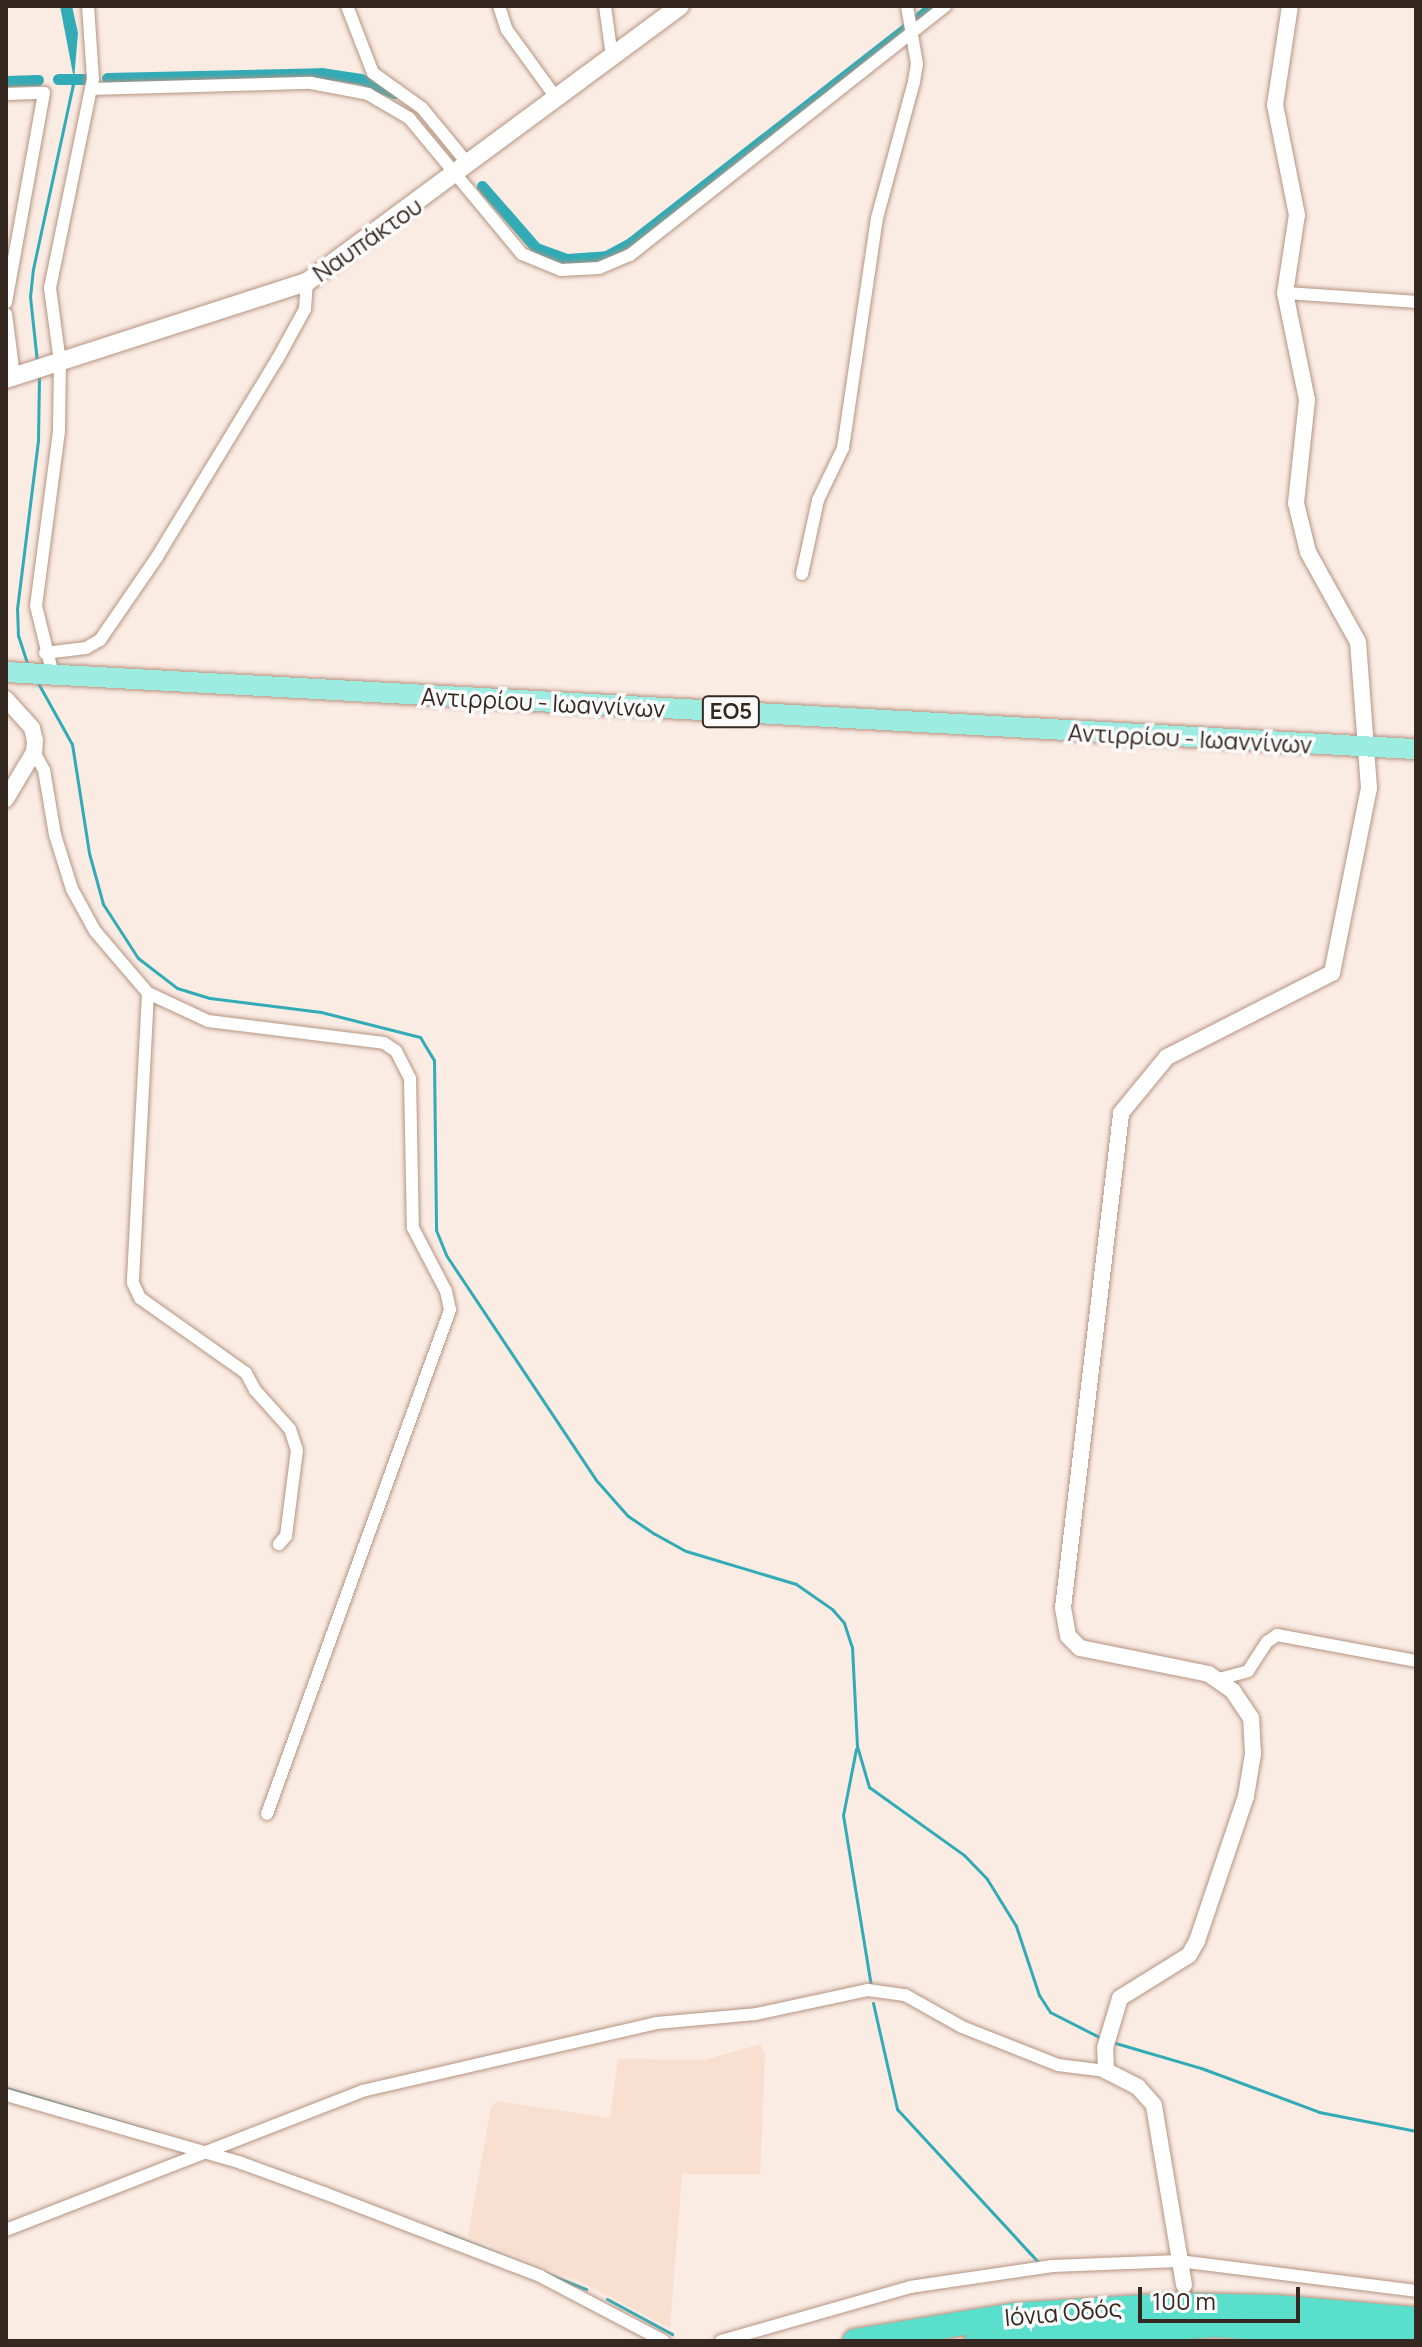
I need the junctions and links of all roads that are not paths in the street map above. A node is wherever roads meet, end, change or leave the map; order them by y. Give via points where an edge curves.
1 (88, 6) edge
2 (347, 6) edge
3 (499, 6) edge
4 (605, 6) edge
5 (680, 6) edge
6 (907, 6) edge
7 (945, 6) edge
8 (1290, 6) edge
9 (912, 31) junction
10 (612, 57) junction
11 (91, 89) junction
12 (6, 94) edge
13 (557, 99) junction
14 (463, 170) junction
15 (307, 282) junction
16 (1285, 293) junction
17 (1416, 302) edge
18 (6, 303) edge
19 (6, 314) edge
20 (56, 363) junction
21 (16, 376) edge
22 (802, 574) dead end
23 (45, 653) junction
24 (8, 672) edge
25 (50, 675) junction
26 (6, 699) edge
27 (1370, 748) junction
28 (1416, 749) edge
29 (34, 752) junction
30 (6, 799) edge
31 (148, 993) junction
32 (279, 1544) dead end
33 (1416, 1661) edge
34 (1219, 1679) junction
35 (267, 1814) dead end
36 (1106, 2071) junction
37 (6, 2095) edge
38 (201, 2151) junction
39 (6, 2230) edge
40 (1179, 2261) junction
41 (1184, 2285) tunnel mouth
42 (1416, 2291) edge
43 (1416, 2319) edge
44 (1416, 2339) edge
45 (664, 2341) edge
46 (721, 2341) edge
47 (855, 2341) edge
48 (977, 2341) edge

1 - 11 street via 94,56
2 - 14 street via 373,73 422,108
3 - 13 street via 507,30
4 - 10 street
5 - 10 main road, Ναυπάκτου
6 - 9 street
7 - 9 street
8 - 16 street via 1275,105 1297,215
9 - 14 street via 612,264 561,270 531,260 514,247
9 - 22 street via 917,64 877,218 843,448 818,500
10 - 13 main road, Ναυπάκτου
11 - 14 street via 334,85 401,111
11 - 20 street via 52,274
12 - 18 street via 44,93
13 - 14 main road, Ναυπάκτου
14 - 15 main road, Ναυπάκτου
15 - 20 main road, Ναυπάκτου
15 - 23 street via 305,309 277,360 102,637 91,647
16 - 17 street
16 - 27 street via 1307,400 1296,503 1299,525 1358,642
19 - 21 street
20 - 21 main road, Ναυπάκτου
20 - 23 street via 58,446 37,597
23 - 25 street
24 - 25 main road, Αντιρρίου - Ιωαννίνων / ΕΟ5
25 - 27 main road, Αντιρρίου - Ιωαννίνων / ΕΟ5
26 - 29 street via 32,728
27 - 28 main road, Αντιρρίου - Ιωαννίνων / ΕΟ5
27 - 34 street via 1369,788 1332,973 1167,1057 1121,1113 1065,1622 1068,1636 1085,1651
29 - 30 street
29 - 31 street via 44,770 55,835 72,889 95,931
31 - 32 street via 133,1283 140,1298 246,1373 290,1429 297,1450 286,1536
31 - 35 street via 208,1021 363,1038 396,1051 406,1065 411,1088 413,1228 450,1304
33 - 34 street via 1282,1635 1267,1642 1248,1671
34 - 36 street via 1247,1707 1252,1722 1252,1762 1236,1834 1193,1950 1120,1998 1105,2048
36 - 38 street via 1058,2065 962,2027 905,1995 868,1990 756,2014 656,2023 394,2082
36 - 40 street via 1138,2087 1154,2105
37 - 38 street
38 - 39 street
38 - 45 street via 540,2276
40 - 41 street
40 - 42 street
40 - 46 street via 968,2275
43 - 47 highway, Ιόνια Οδός via 1171,2305 1014,2315
44 - 48 highway, Ιόνια Οδός via 1216,2325

